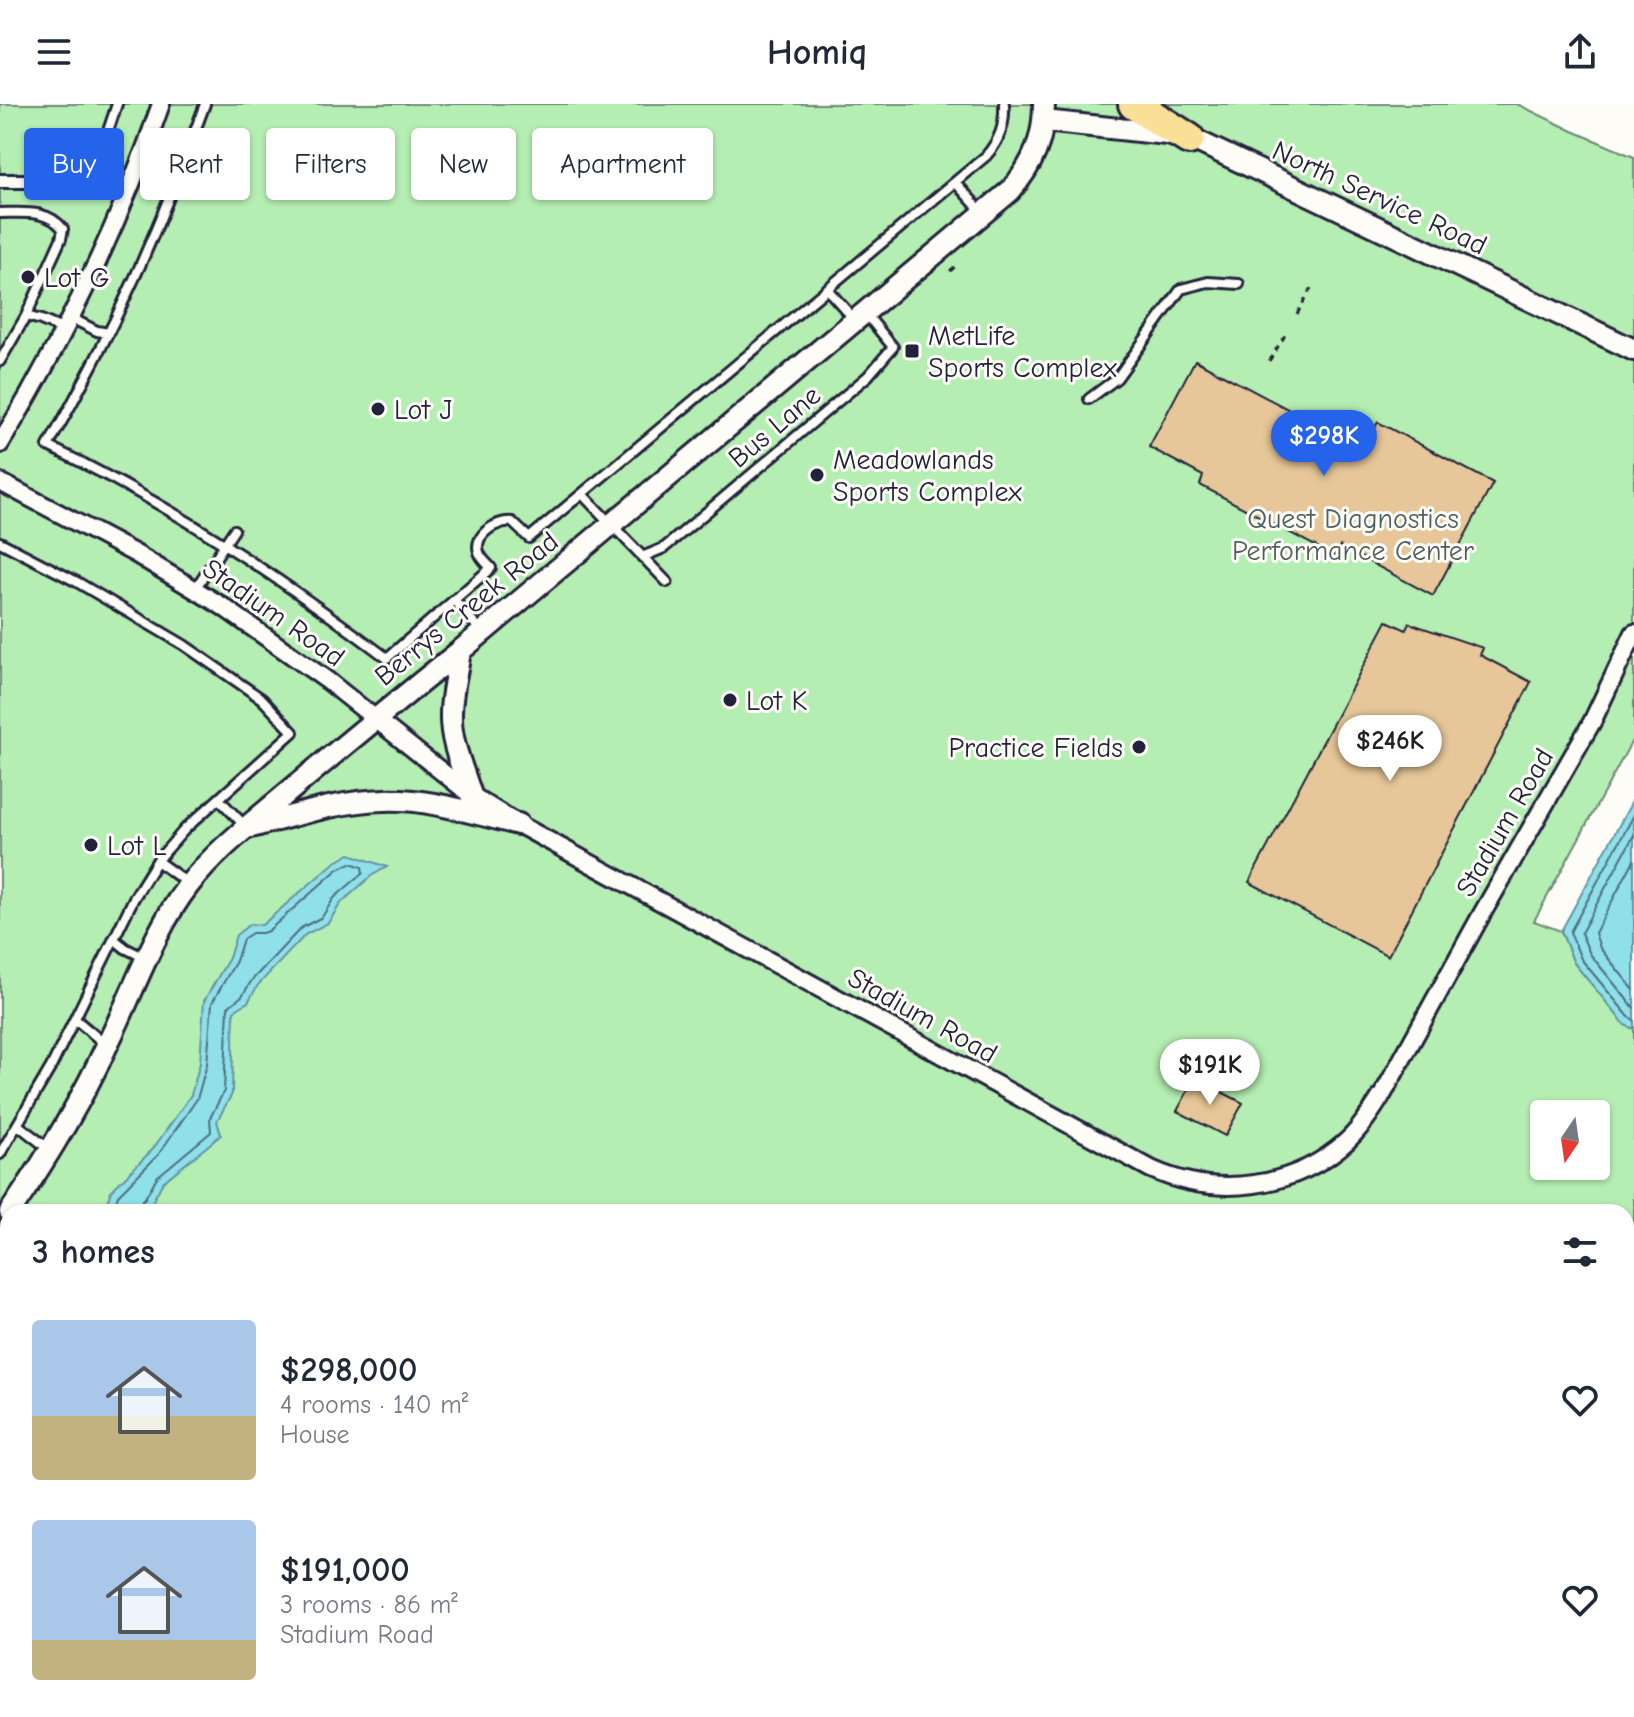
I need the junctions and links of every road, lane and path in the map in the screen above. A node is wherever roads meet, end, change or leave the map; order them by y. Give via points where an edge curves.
1 (117, 104) edge
2 (205, 104) edge
3 (1004, 104) edge
4 (1134, 104) edge
5 (156, 105) edge
6 (1044, 112) edge
7 (109, 128) edge
8 (196, 128) edge
9 (1189, 139) junction
10 (0, 181) edge
11 (24, 181) edge
12 (955, 182) junction
13 (168, 200) edge
14 (0, 213) edge
15 (983, 213) junction
16 (958, 264) dead end
17 (950, 271) dead end
18 (1239, 284) dead end
19 (1311, 288) dead end
20 (827, 289) junction
21 (1297, 314) dead end
22 (26, 316) junction
23 (860, 316) junction
24 (68, 324) junction
25 (1287, 332) dead end
26 (109, 333) junction
27 (1634, 350) edge
28 (0, 361) edge
29 (1269, 361) dead end
30 (1089, 399) dead end
31 (0, 444) edge
32 (0, 482) edge
33 (582, 494) junction
34 (612, 524) junction
35 (234, 530) dead end
36 (0, 542) edge
37 (225, 544) junction
38 (642, 557) junction
39 (667, 582) dead end
40 (195, 589) junction
41 (454, 600) junction
42 (482, 632) junction
43 (1634, 633) edge
44 (460, 651) junction
45 (375, 719) junction
46 (471, 795) junction
47 (219, 799) junction
48 (518, 824) junction
49 (247, 828) junction
50 (157, 861) junction
51 (189, 884) junction
52 (114, 939) junction
53 (148, 959) junction
54 (75, 1019) junction
55 (107, 1046) junction
56 (18, 1125) junction
57 (50, 1150) junction
58 (0, 1154) edge
59 (15, 1204) edge

1 - 7 lane
2 - 8 lane
3 - 12 lane via 997,142
4 - 9 highway
5 - 24 street via 133,181
6 - 9 street, North Service Road
6 - 15 street, Berrys Creek Road via 1036,154 1025,174
9 - 27 street, North Service Road
10 - 11 street
12 - 15 lane
12 - 20 lane
13 - 26 lane
14 - 22 lane via 36,213 63,229
15 - 23 street, Berrys Creek Road
16 - 17 path
18 - 30 lane via 1208,282 1181,289 1117,378
19 - 21 path
20 - 23 lane
20 - 33 lane
22 - 24 lane
22 - 28 lane
23 - 34 street, Berrys Creek Road
23 - 38 lane, Bus Lane via 893,347 868,376 664,548
24 - 26 lane
24 - 31 street
25 - 29 path
26 - 37 lane via 48,446
32 - 40 street, Stadium Road
33 - 34 lane
33 - 41 lane via 529,538 512,522 500,522 487,531 478,547 491,568
34 - 38 lane
34 - 42 street, Berrys Creek Road
35 - 37 lane
36 - 47 lane via 184,645 262,699 293,732
37 - 40 lane
37 - 41 lane via 387,658
38 - 39 lane
40 - 45 street, Stadium Road via 292,654
41 - 42 lane
42 - 44 street, Berrys Creek Road
43 - 48 street, Stadium Road via 1592,722 1368,1116 1328,1156 1258,1184 1203,1185 1151,1169
44 - 45 street, Berrys Creek Road
44 - 46 street via 451,725
45 - 46 street, Stadium Road
45 - 49 street, Berrys Creek Road
46 - 48 street, Stadium Road
47 - 49 lane
47 - 50 lane
48 - 49 street via 436,805 386,800 340,805
49 - 51 street, Berrys Creek Road
50 - 51 lane
50 - 52 lane
51 - 53 street, Berrys Creek Road
52 - 53 lane
52 - 54 lane
53 - 55 street, Berrys Creek Road
54 - 55 lane
54 - 56 lane
55 - 57 street, Berrys Creek Road
56 - 57 lane
56 - 58 lane
57 - 59 street, Berrys Creek Road

